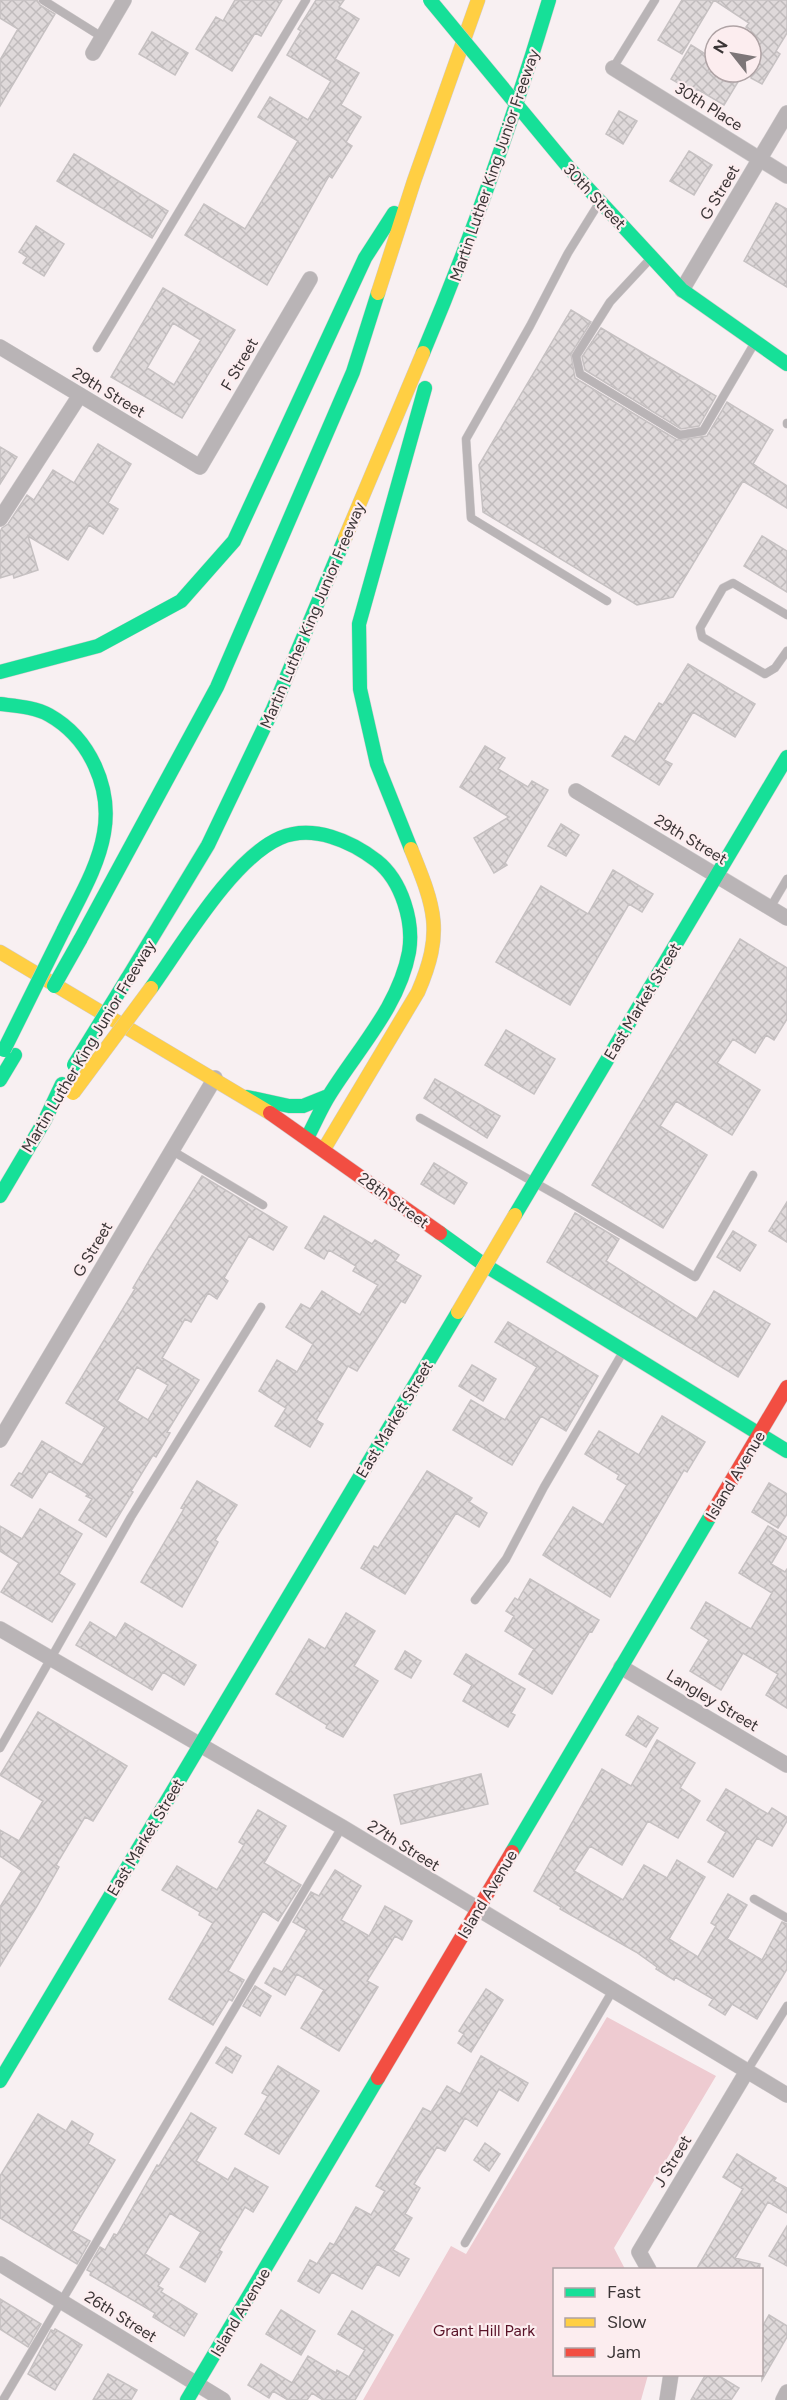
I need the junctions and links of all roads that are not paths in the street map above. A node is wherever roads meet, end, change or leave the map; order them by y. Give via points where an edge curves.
1 (44, 0) edge
2 (124, 0) edge
3 (306, 0) edge
4 (430, 0) edge
5 (478, 0) edge
6 (549, 0) edge
7 (655, 0) edge
8 (102, 37) junction
9 (93, 53) dead end
10 (613, 68) joint
11 (787, 113) edge
12 (759, 159) junction
13 (787, 176) edge
14 (414, 182) junction
15 (600, 201) junction
16 (652, 256) junction
17 (462, 261) junction
18 (310, 279) dead end
19 (682, 290) junction
20 (756, 341) junction
21 (0, 347) edge
22 (97, 348) dead end
23 (787, 364) edge
24 (80, 395) junction
25 (200, 467) joint
26 (0, 519) edge
27 (607, 601) dead end
28 (787, 615) edge
29 (787, 651) edge
30 (0, 672) edge
31 (0, 704) edge
32 (787, 757) edge
33 (576, 791) dead end
34 (716, 876) junction
35 (787, 879) edge
36 (770, 908) junction
37 (787, 918) edge
38 (0, 952) edge
39 (47, 998) dead end
40 (31, 1026) dead end
41 (6, 1054) edge
42 (215, 1078) junction
43 (0, 1080) edge
44 (68, 1089) junction
45 (328, 1096) junction
46 (247, 1097) junction
47 (420, 1118) dead end
48 (307, 1138) junction
49 (324, 1149) junction
50 (171, 1150) junction
51 (753, 1175) dead end
52 (534, 1182) junction
53 (0, 1196) edge
54 (263, 1205) dead end
55 (261, 1307) dead end
56 (624, 1350) junction
57 (787, 1387) edge
58 (759, 1434) junction
59 (0, 1440) edge
60 (787, 1451) edge
61 (475, 1600) dead end
62 (0, 1629) edge
63 (52, 1659) junction
64 (621, 1667) junction
65 (3, 1737) edge
66 (200, 1745) junction
67 (0, 1748) edge
68 (787, 1765) edge
69 (342, 1827) junction
70 (754, 1899) dead end
71 (477, 1911) junction
72 (787, 1918) edge
73 (613, 1990) junction
74 (787, 2006) edge
75 (747, 2071) junction
76 (0, 2081) edge
77 (787, 2095) edge
78 (465, 2243) dead end
79 (0, 2264) edge
80 (648, 2268) edge
81 (62, 2301) junction
82 (671, 2376) edge
83 (196, 2384) junction
84 (787, 2392) edge
85 (3, 2400) edge
86 (187, 2400) edge
87 (223, 2400) edge
88 (667, 2400) edge
89 (783, 2400) edge

1 - 8 lane
2 - 8 street
3 - 22 lane
4 - 15 main road, 30th Street, bridge
5 - 14 main road
6 - 17 main road, Martin Luther King Junior Freeway via 520,97
7 - 10 lane
8 - 9 street
10 - 12 street, 30th Place
11 - 12 street, G Street
12 - 13 street, 30th Place
12 - 19 street, G Street
14 - 30 main road via 365,258 234,542 181,601 98,646
14 - 39 main road, bridge via 353,372 217,687
15 - 16 main road, 30th Street
15 - 27 lane via 466,440 471,518
16 - 19 main road, 30th Street
16 - 20 lane via 595,324 576,356 580,374 680,435 703,431
17 - 44 main road, Martin Luther King Junior Freeway, bridge via 273,709 208,845 127,979
17 - 49 main road via 358,624 360,689 371,739 377,764 429,894 434,943 418,992
18 - 25 street, F Street
19 - 20 main road, 30th Street
20 - 23 main road, 30th Street
21 - 24 street, 29th Street
24 - 25 street, 29th Street
24 - 26 street
28 - 29 lane via 733,583 723,588 700,628 702,637 765,674 775,669
31 - 41 main road, bridge via 48,714 73,732 98,771 106,799 105,832 97,860
32 - 34 main road, East Market Street
33 - 34 street, 29th Street
34 - 36 street, 29th Street
34 - 52 main road, East Market Street
35 - 36 lane
36 - 37 street, 29th Street
38 - 42 main road, 28th Street
40 - 41 main road
41 - 43 main road
42 - 46 main road, 28th Street
42 - 50 street, G Street
44 - 45 main road, bridge via 151,988 243,863 260,848 303,832 328,834 358,846 381,863 399,890 409,919 410,950 403,974 391,1000
44 - 53 main road, Martin Luther King Junior Freeway
45 - 46 main road via 303,1106
45 - 48 main road
46 - 48 main road, 28th Street
47 - 52 lane
48 - 49 main road, 28th Street
49 - 56 main road, 28th Street via 483,1264
50 - 54 lane
50 - 59 street, G Street
51 - 52 lane via 694,1277
52 - 66 main road, East Market Street, bridge
55 - 63 lane via 131,1517
56 - 58 main road, 28th Street
56 - 61 lane via 543,1486 506,1559
57 - 58 main road, Island Avenue
58 - 60 main road, 28th Street
58 - 64 main road, Island Avenue
62 - 63 street, 27th Street
63 - 65 lane
63 - 66 street, 27th Street
64 - 68 street, Langley Street
64 - 71 main road, Island Avenue
65 - 67 lane
66 - 69 street, 27th Street
66 - 76 main road, East Market Street
69 - 71 street, 27th Street
69 - 81 lane
70 - 72 lane
71 - 73 street, 27th Street
71 - 83 main road, Island Avenue
73 - 75 street, 27th Street
73 - 78 lane
74 - 75 lane
75 - 77 street, 27th Street
75 - 80 street, J Street via 639,2252
79 - 81 street, 26th Street
81 - 83 street, 26th Street
81 - 85 lane
82 - 88 street
83 - 86 main road, Island Avenue
83 - 87 street, 26th Street
84 - 89 street

